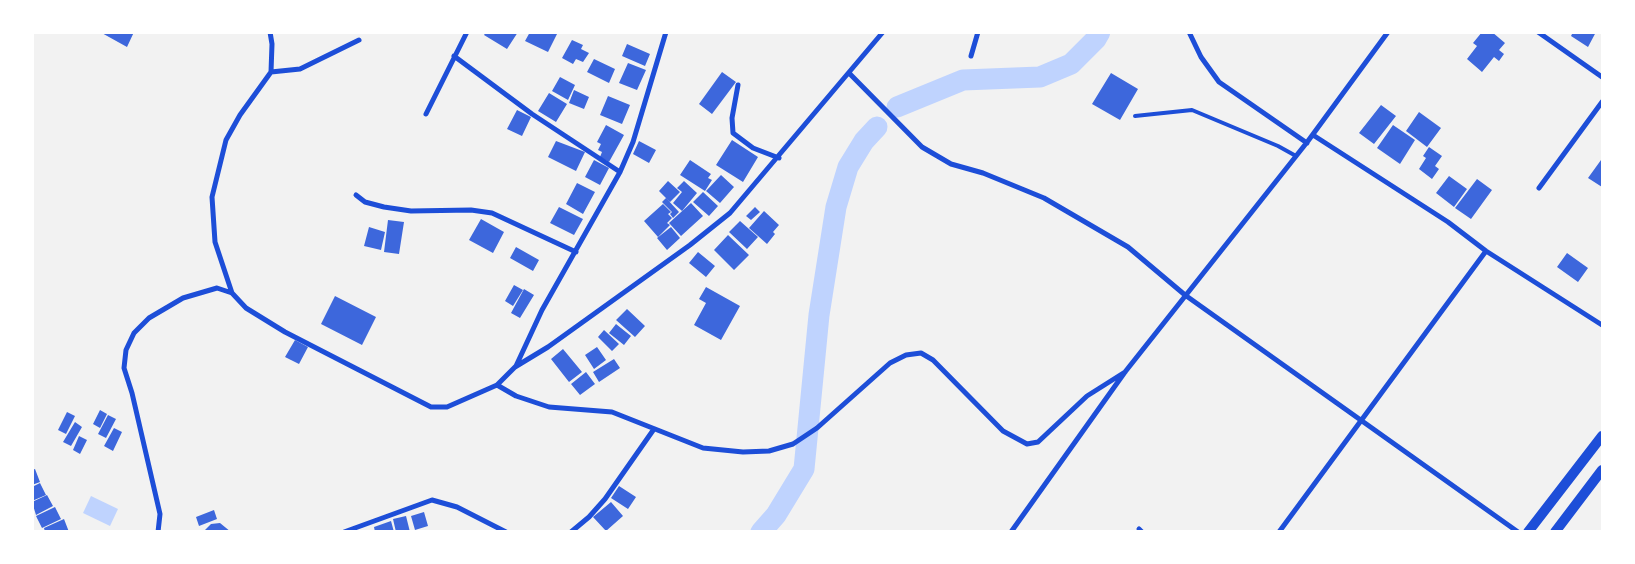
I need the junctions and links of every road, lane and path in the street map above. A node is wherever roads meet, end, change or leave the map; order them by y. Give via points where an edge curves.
1 (270, 32) edge
2 (467, 32) edge
3 (666, 32) edge
4 (883, 32) edge
5 (978, 32) edge
6 (1189, 32) edge
7 (1388, 32) edge
8 (1538, 32) edge
9 (359, 40) dead end
10 (454, 56) junction
11 (971, 56) dead end
12 (271, 72) junction
13 (849, 74) junction
14 (1602, 78) edge
15 (738, 85) dead end
16 (1602, 102) edge
17 (426, 114) dead end
18 (1135, 116) dead end
19 (1313, 135) junction
20 (1307, 143) junction
21 (1296, 156) junction
22 (779, 158) junction
23 (620, 172) junction
24 (1539, 188) dead end
25 (356, 195) dead end
26 (1486, 251) junction
27 (576, 252) junction
28 (232, 293) junction
29 (1185, 296) junction
30 (1602, 325) edge
31 (529, 342) junction
32 (543, 350) junction
33 (515, 367) junction
34 (1125, 372) junction
35 (497, 385) junction
36 (1361, 419) junction
37 (654, 429) junction
38 (1602, 436) edge
39 (1602, 470) edge
40 (158, 532) edge
41 (344, 532) edge
42 (506, 532) edge
43 (571, 532) edge
44 (1011, 532) edge
45 (1279, 532) edge
46 (1518, 532) edge
47 (1528, 532) edge
48 (1555, 532) edge

1 - 12 street
2 - 10 street
3 - 23 street
4 - 13 street
5 - 11 street
6 - 20 street via 1201,57 1219,82
7 - 19 street
8 - 14 street
9 - 12 street via 300,69
10 - 17 street
10 - 23 street via 532,114
12 - 28 street via 226,140 212,197 216,242
13 - 22 street
13 - 29 street via 922,147 951,164 1044,198 1128,247
15 - 22 street via 732,118 733,133 753,148
16 - 24 street
18 - 21 lane via 1192,110
19 - 20 street
19 - 26 street via 1448,222
20 - 21 street
21 - 29 street
22 - 32 street via 730,213
23 - 27 street
25 - 27 street via 365,202 411,211 492,213
26 - 30 street
26 - 36 street
27 - 31 street via 542,310
28 - 35 street via 246,308 286,332 431,408 447,407
28 - 40 street via 217,288 182,298 150,318 134,333 126,350 124,368 160,514
29 - 34 street
29 - 36 street
31 - 32 street via 532,350
31 - 33 street
32 - 33 street
33 - 35 street
34 - 37 street via 1087,396 1038,442 1028,444 1003,430 934,360 921,354 906,355 890,363 817,428 793,444 769,451 703,448
34 - 44 street
35 - 37 street via 516,396 549,407 612,412
36 - 45 street
36 - 46 street
37 - 43 street via 605,499
38 - 47 main road
39 - 48 main road
41 - 42 street via 432,500 457,507

